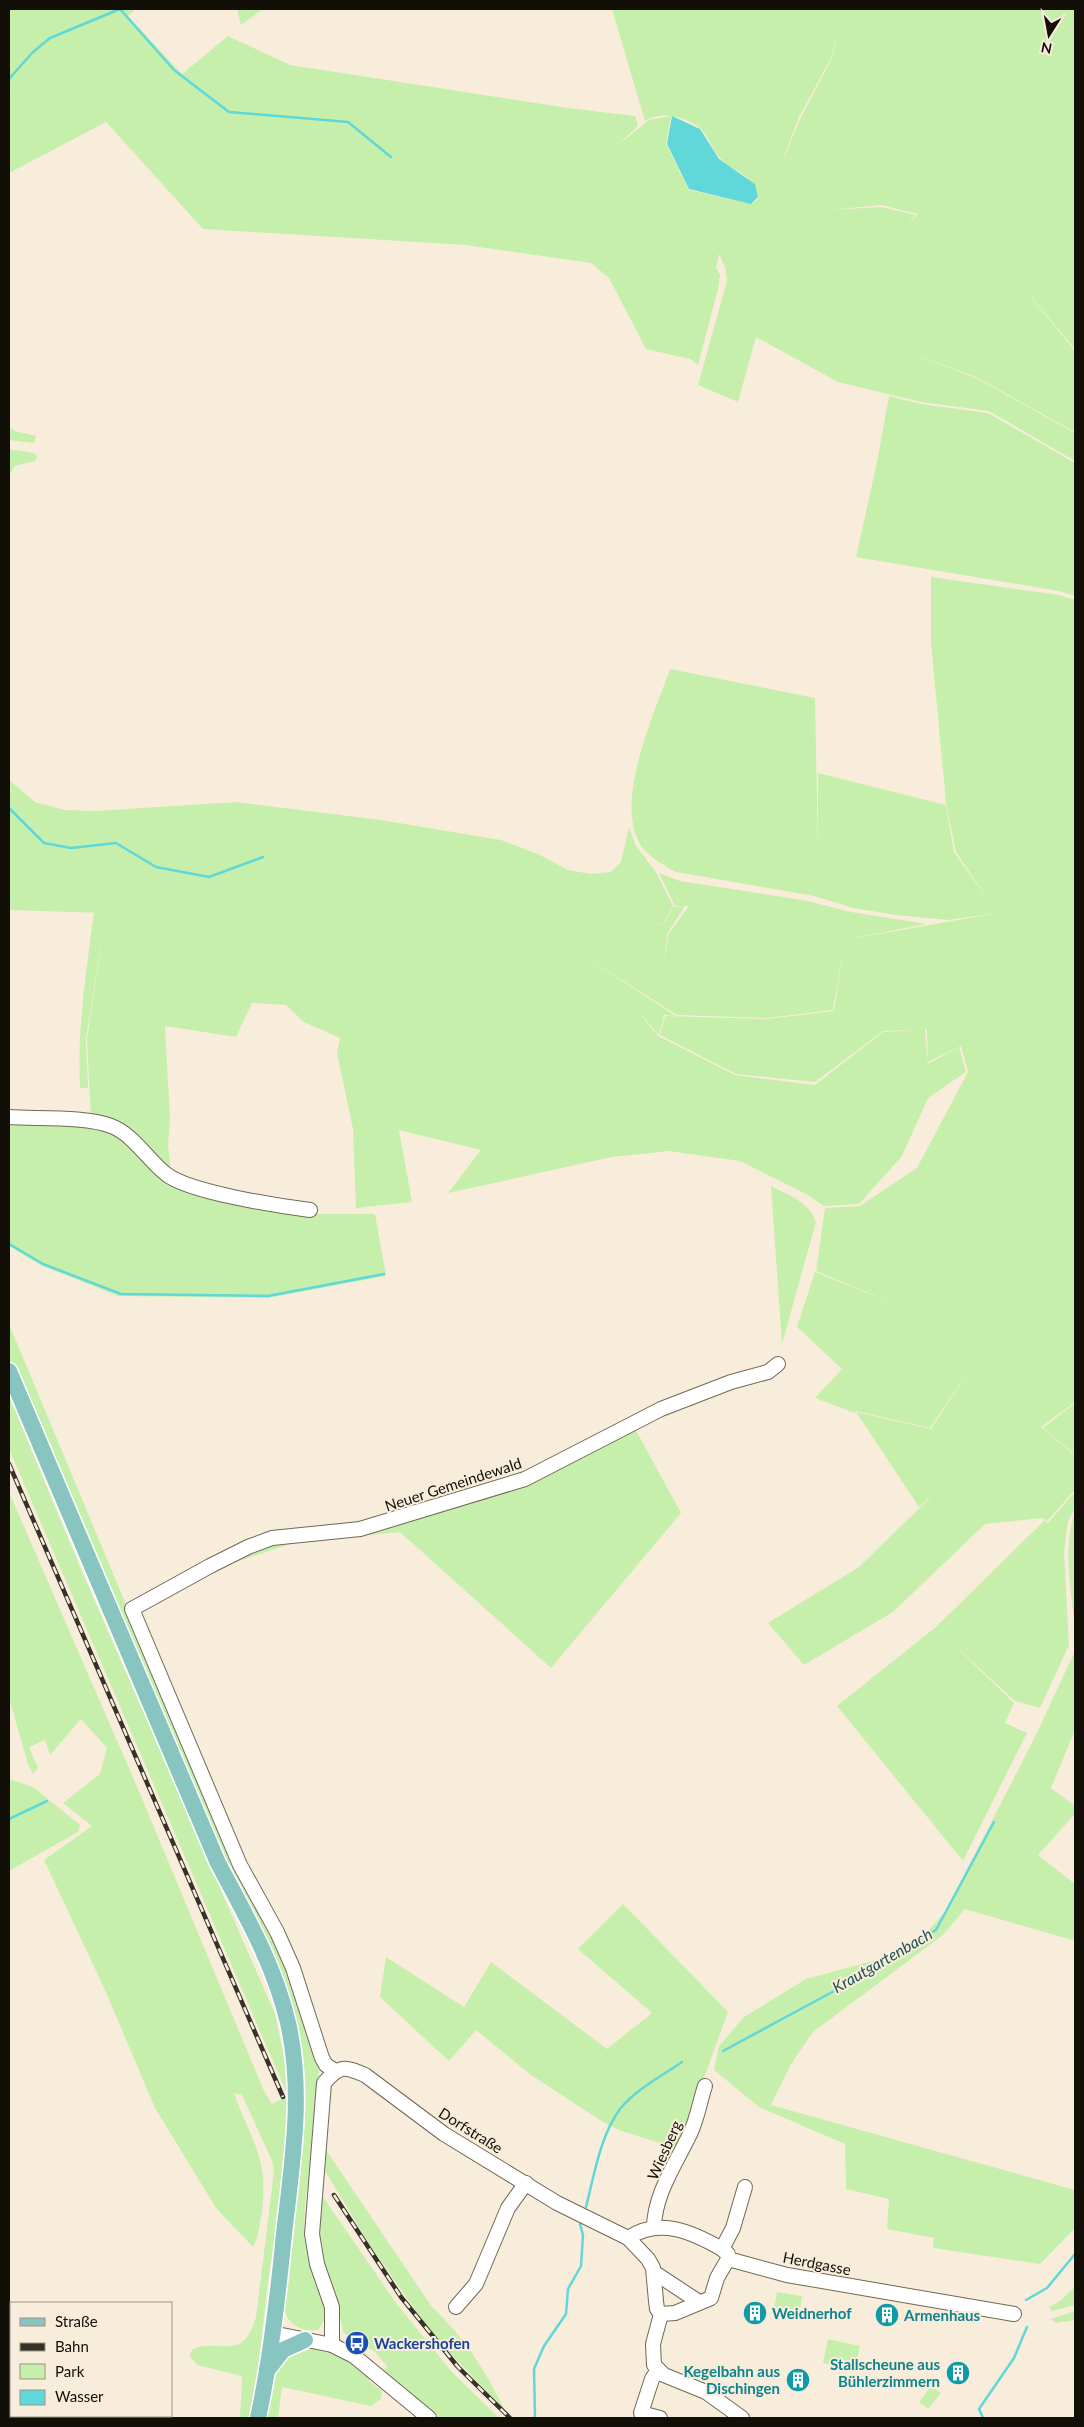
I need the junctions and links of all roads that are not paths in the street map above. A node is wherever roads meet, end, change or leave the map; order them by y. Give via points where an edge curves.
1 (9, 1117) edge
2 (310, 1210) dead end
3 (778, 1364) dead end
4 (9, 1371) edge
5 (335, 2071) junction
6 (705, 2086) dead end
7 (526, 2183) junction
8 (745, 2187) dead end
9 (654, 2228) junction
10 (628, 2238) junction
11 (725, 2254) junction
12 (655, 2273) junction
13 (699, 2302) junction
14 (456, 2307) dead end
15 (661, 2314) junction
16 (1014, 2314) dead end
17 (272, 2333) junction
18 (305, 2340) junction
19 (332, 2345) junction
20 (268, 2370) junction
21 (658, 2370) junction
22 (258, 2418) edge
23 (429, 2418) edge
24 (660, 2418) edge
25 (742, 2418) edge

1 - 2 street via 97,1121 113,1126 167,1175 186,1184 254,1201
3 - 5 street, Neuer Gemeindewald via 768,1372 731,1382 661,1409 525,1479 360,1529 272,1538 210,1566 132,1609 240,1865 293,1968 322,2058
4 - 17 main road via 218,1863 279,1990 288,2024 297,2088
5 - 7 street, Dorfstraße via 351,2069 365,2075 444,2134
5 - 19 street via 324,2083 312,2234 317,2264 332,2306
6 - 9 street, Wiesberg via 691,2132 654,2216
7 - 10 street, Dorfstraße via 557,2203
7 - 14 street via 508,2208 476,2284
8 - 11 street
9 - 10 street, Herdgasse
9 - 11 street, Herdgasse via 675,2227
10 - 12 street, Dorfstraße via 648,2259
11 - 13 street via 713,2296
11 - 16 street, Herdgasse via 787,2276
12 - 13 street
12 - 15 street via 657,2310
13 - 15 street
15 - 21 street via 653,2344 653,2358
17 - 18 street
17 - 20 main road
18 - 19 street
18 - 20 main road via 283,2350
19 - 23 street via 371,2368
20 - 22 main road
21 - 24 street via 641,2413
21 - 25 street via 706,2392

